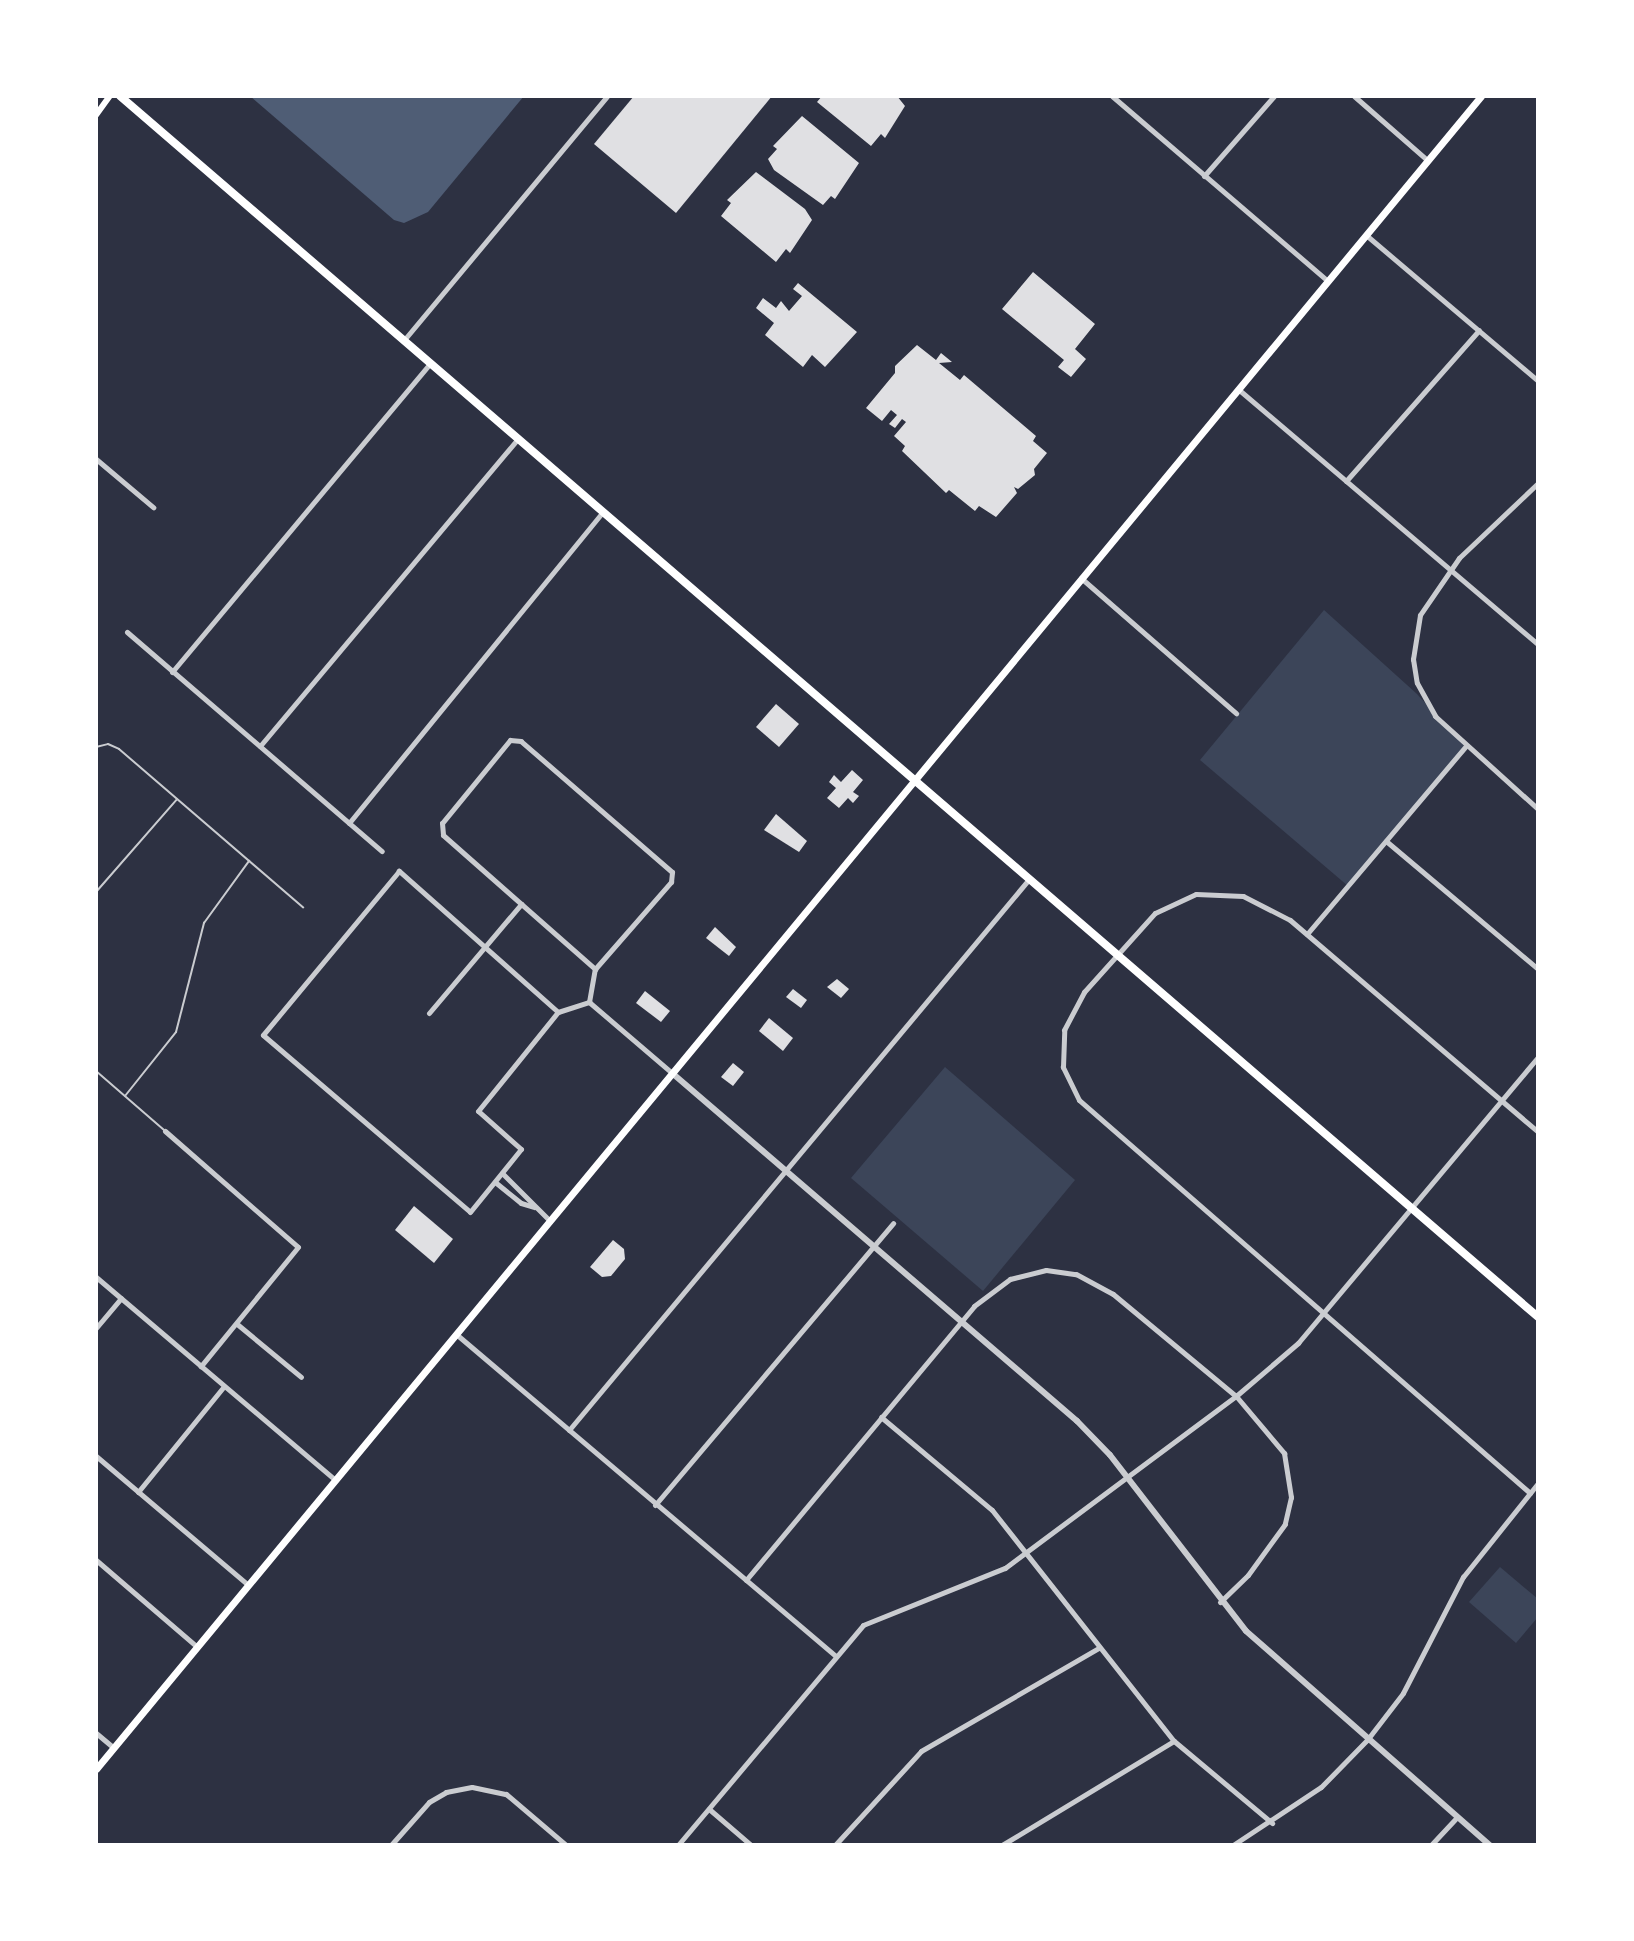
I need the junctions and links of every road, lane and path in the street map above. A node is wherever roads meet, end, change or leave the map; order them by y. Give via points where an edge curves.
1 (110, 96) edge
2 (120, 96) edge
3 (607, 96) edge
4 (1112, 96) edge
5 (1274, 96) edge
6 (1354, 96) edge
7 (1481, 96) edge
8 (96, 115) edge
9 (1427, 160) junction
10 (1204, 176) junction
11 (1366, 235) junction
12 (1328, 281) junction
13 (1479, 330) junction
14 (404, 341) junction
15 (430, 363) junction
16 (1538, 381) edge
17 (1238, 389) junction
18 (518, 439) junction
19 (96, 459) edge
20 (1346, 481) junction
21 (1538, 483) edge
22 (153, 507) dead end
23 (603, 512) junction
24 (1451, 570) junction
25 (1081, 578) junction
26 (127, 632) dead end
27 (1538, 644) edge
28 (172, 672) junction
29 (1236, 713) dead end
30 (260, 746) junction
31 (96, 747) edge
32 (1465, 747) junction
33 (914, 780) junction
34 (177, 799) junction
35 (1538, 809) edge
36 (349, 823) junction
37 (1386, 841) junction
38 (382, 851) dead end
39 (249, 861) junction
40 (1029, 879) junction
41 (96, 892) edge
42 (521, 904) junction
43 (303, 907) dead end
44 (1307, 934) junction
45 (483, 946) junction
46 (1116, 954) junction
47 (595, 969) junction
48 (1538, 969) edge
49 (589, 1002) junction
50 (558, 1012) junction
51 (429, 1013) dead end
52 (1538, 1057) edge
53 (96, 1071) edge
54 (672, 1073) junction
55 (125, 1096) junction
56 (1502, 1101) junction
57 (165, 1131) joint
58 (1538, 1132) edge
59 (786, 1171) junction
60 (502, 1173) junction
61 (495, 1182) junction
62 (534, 1207) junction
63 (1412, 1208) junction
64 (550, 1221) junction
65 (893, 1223) dead end
66 (874, 1246) junction
67 (96, 1277) edge
68 (121, 1298) junction
69 (1324, 1315) junction
70 (1538, 1317) edge
71 (960, 1321) junction
72 (237, 1323) junction
73 (96, 1328) edge
74 (456, 1334) junction
75 (201, 1366) junction
76 (301, 1377) dead end
77 (224, 1386) junction
78 (1236, 1396) junction
79 (881, 1417) junction
80 (569, 1430) junction
81 (96, 1456) edge
82 (1127, 1478) junction
83 (335, 1480) junction
84 (1538, 1483) edge
85 (138, 1492) junction
86 (1530, 1493) junction
87 (655, 1505) junction
88 (1028, 1552) junction
89 (96, 1560) edge
90 (746, 1580) junction
91 (248, 1585) junction
92 (1220, 1602) junction
93 (197, 1647) junction
94 (1099, 1648) junction
95 (836, 1656) junction
96 (96, 1733) edge
97 (1367, 1740) junction
98 (1174, 1741) junction
99 (114, 1748) junction
100 (96, 1769) edge
101 (709, 1809) junction
102 (1457, 1817) junction
103 (1272, 1823) junction
104 (391, 1845) edge
105 (566, 1845) edge
106 (678, 1845) edge
107 (751, 1845) edge
108 (835, 1845) edge
109 (1002, 1845) edge
110 (1233, 1845) edge
111 (1431, 1845) edge
112 (1490, 1845) edge

1 - 8 main road
2 - 14 highway
3 - 14 street
4 - 10 street
5 - 10 street
6 - 9 street
7 - 9 main road
9 - 11 main road
10 - 12 street
11 - 12 main road
11 - 13 street
12 - 17 main road
13 - 16 street
13 - 20 street
14 - 15 highway
15 - 18 highway
15 - 28 street
17 - 20 street
17 - 25 main road
18 - 23 highway
18 - 30 street
19 - 22 street
20 - 24 street
21 - 24 street
23 - 33 highway
23 - 36 street
24 - 27 street
24 - 32 street via 1420,615 1413,659 1427,703
25 - 29 street
25 - 33 main road
26 - 28 street
28 - 30 street
30 - 36 street
31 - 34 lane via 114,746
32 - 35 street
32 - 37 street
33 - 40 highway
33 - 54 main road
34 - 39 lane
34 - 41 lane
36 - 38 street
37 - 44 street
37 - 48 street
39 - 43 lane
39 - 55 lane via 204,923 176,1032
40 - 46 highway
40 - 59 street
42 - 45 street
42 - 47 street
42 - 47 street via 443,835 442,823 510,740 521,741 672,872 671,882
44 - 46 street via 1258,901 1196,894 1155,913
44 - 56 street
45 - 50 street
45 - 51 street
45 - 61 street via 399,871 263,1035 470,1212
46 - 63 highway
46 - 69 street via 1074,1005 1064,1030 1063,1067 1075,1094
47 - 49 street
49 - 50 street
49 - 54 street
50 - 60 street via 478,1111 521,1149
52 - 56 street
53 - 55 lane
54 - 59 street
54 - 64 main road
55 - 57 lane
56 - 58 street
56 - 63 street
57 - 72 street via 298,1247
59 - 66 street
59 - 80 street
60 - 61 street
60 - 62 street
61 - 62 street
62 - 64 street
63 - 69 street
63 - 70 highway
64 - 74 main road
65 - 66 street
66 - 71 street
66 - 87 street
67 - 68 street
68 - 73 street
68 - 75 street
69 - 78 street
69 - 86 street
71 - 78 street via 1010,1279 1046,1270 1076,1274 1113,1294
71 - 79 street
71 - 82 street via 1077,1421
72 - 75 street
72 - 76 street
74 - 80 street
74 - 83 main road
75 - 77 street
77 - 83 street
77 - 85 street
78 - 82 street
78 - 92 street via 1284,1453 1291,1497 1279,1535
79 - 88 street via 992,1510
79 - 90 street
80 - 87 street
81 - 85 street
82 - 88 street
82 - 92 street
83 - 91 main road
84 - 86 street
85 - 91 street
86 - 97 street via 1463,1577 1403,1693
87 - 90 street
88 - 94 street
88 - 95 street via 982,1578 874,1617
89 - 93 street
90 - 95 street
91 - 93 main road
92 - 97 street via 1269,1655
93 - 99 main road
94 - 98 street
94 - 108 street via 921,1751
95 - 101 street
96 - 99 street
97 - 102 street
97 - 103 street via 1321,1787
98 - 103 street
98 - 109 street
99 - 100 main road
101 - 106 street
101 - 107 street
102 - 111 street
102 - 112 street
103 - 110 street
104 - 105 street via 429,1802 472,1787 506,1794

